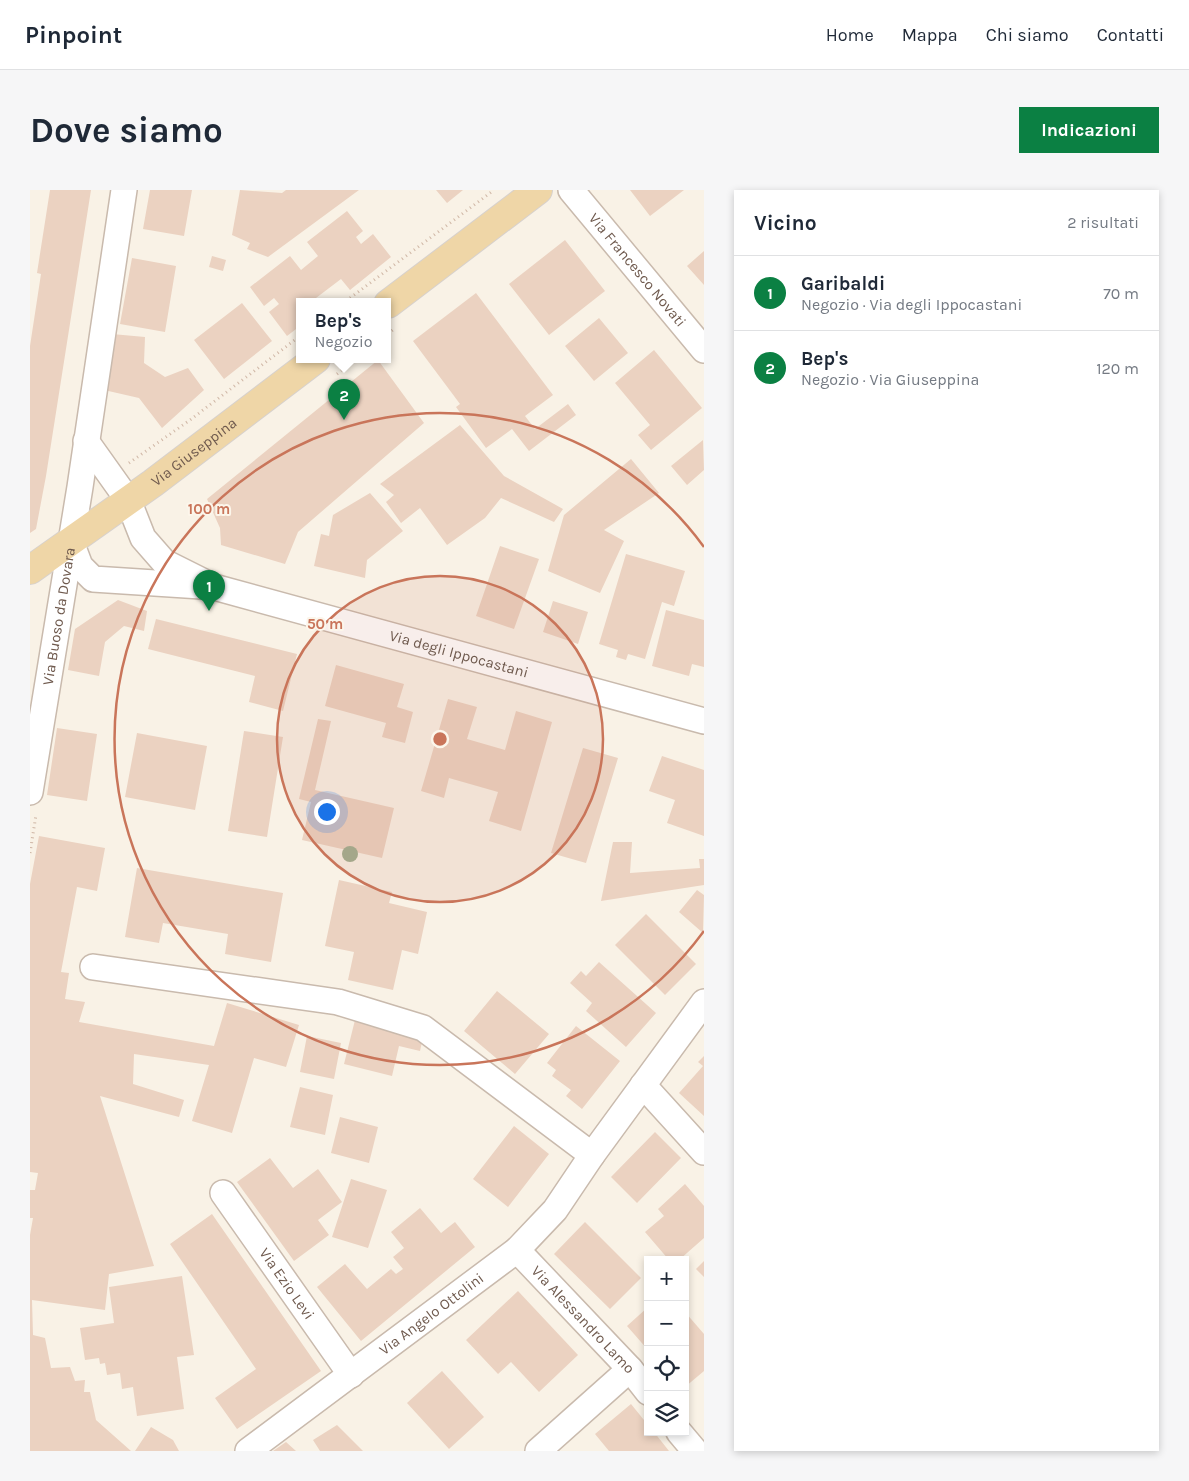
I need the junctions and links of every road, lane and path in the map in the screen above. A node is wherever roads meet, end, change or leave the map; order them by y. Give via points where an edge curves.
1 (124, 190) edge
2 (494, 190) edge
3 (538, 190) edge
4 (571, 190) edge
5 (350, 298) edge
6 (391, 302) edge
7 (296, 339) edge
8 (704, 350) edge
9 (311, 363) edge
10 (86, 441) junction
11 (137, 460) dead end
12 (128, 500) junction
13 (71, 542) junction
14 (30, 570) edge
15 (214, 587) junction
16 (704, 721) edge
17 (30, 792) edge
18 (93, 967) dead end
19 (704, 1002) edge
20 (643, 1086) junction
21 (704, 1152) edge
22 (592, 1155) junction
23 (224, 1194) dead end
24 (517, 1250) junction
25 (630, 1369) junction
26 (350, 1376) junction
27 (647, 1391) edge
28 (682, 1436) edge
29 (248, 1451) edge
30 (538, 1451) edge
31 (695, 1451) edge

1 - 10 street, Via Buoso da Dovara
2 - 5 path
3 - 6 main road
4 - 8 street, Via Francesco Novati
7 - 11 path
9 - 12 main road, Via Giuseppina
10 - 12 street
10 - 13 street, Via Buoso da Dovara
12 - 13 main road, Via Giuseppina
12 - 15 street, Via degli Ippocastani via 143,538 164,562
13 - 14 main road, Via Giuseppina
13 - 15 street, Via degli Ippocastani via 80,566 93,579
13 - 17 street, Via Buoso da Dovara
15 - 16 street, Via degli Ippocastani
18 - 22 street via 338,1002 423,1028
19 - 20 street, Via Angelo Ottolini
20 - 21 street
20 - 22 street, Via Angelo Ottolini
22 - 24 street, Via Angelo Ottolini via 555,1210
23 - 26 street, Via Ezio Levi
24 - 25 street, Via Alessandro Lamo
24 - 26 street, Via Angelo Ottolini
25 - 27 street, Via Alessandro Lamo
25 - 30 street
26 - 29 street, Via Angelo Ottolini
28 - 31 street

